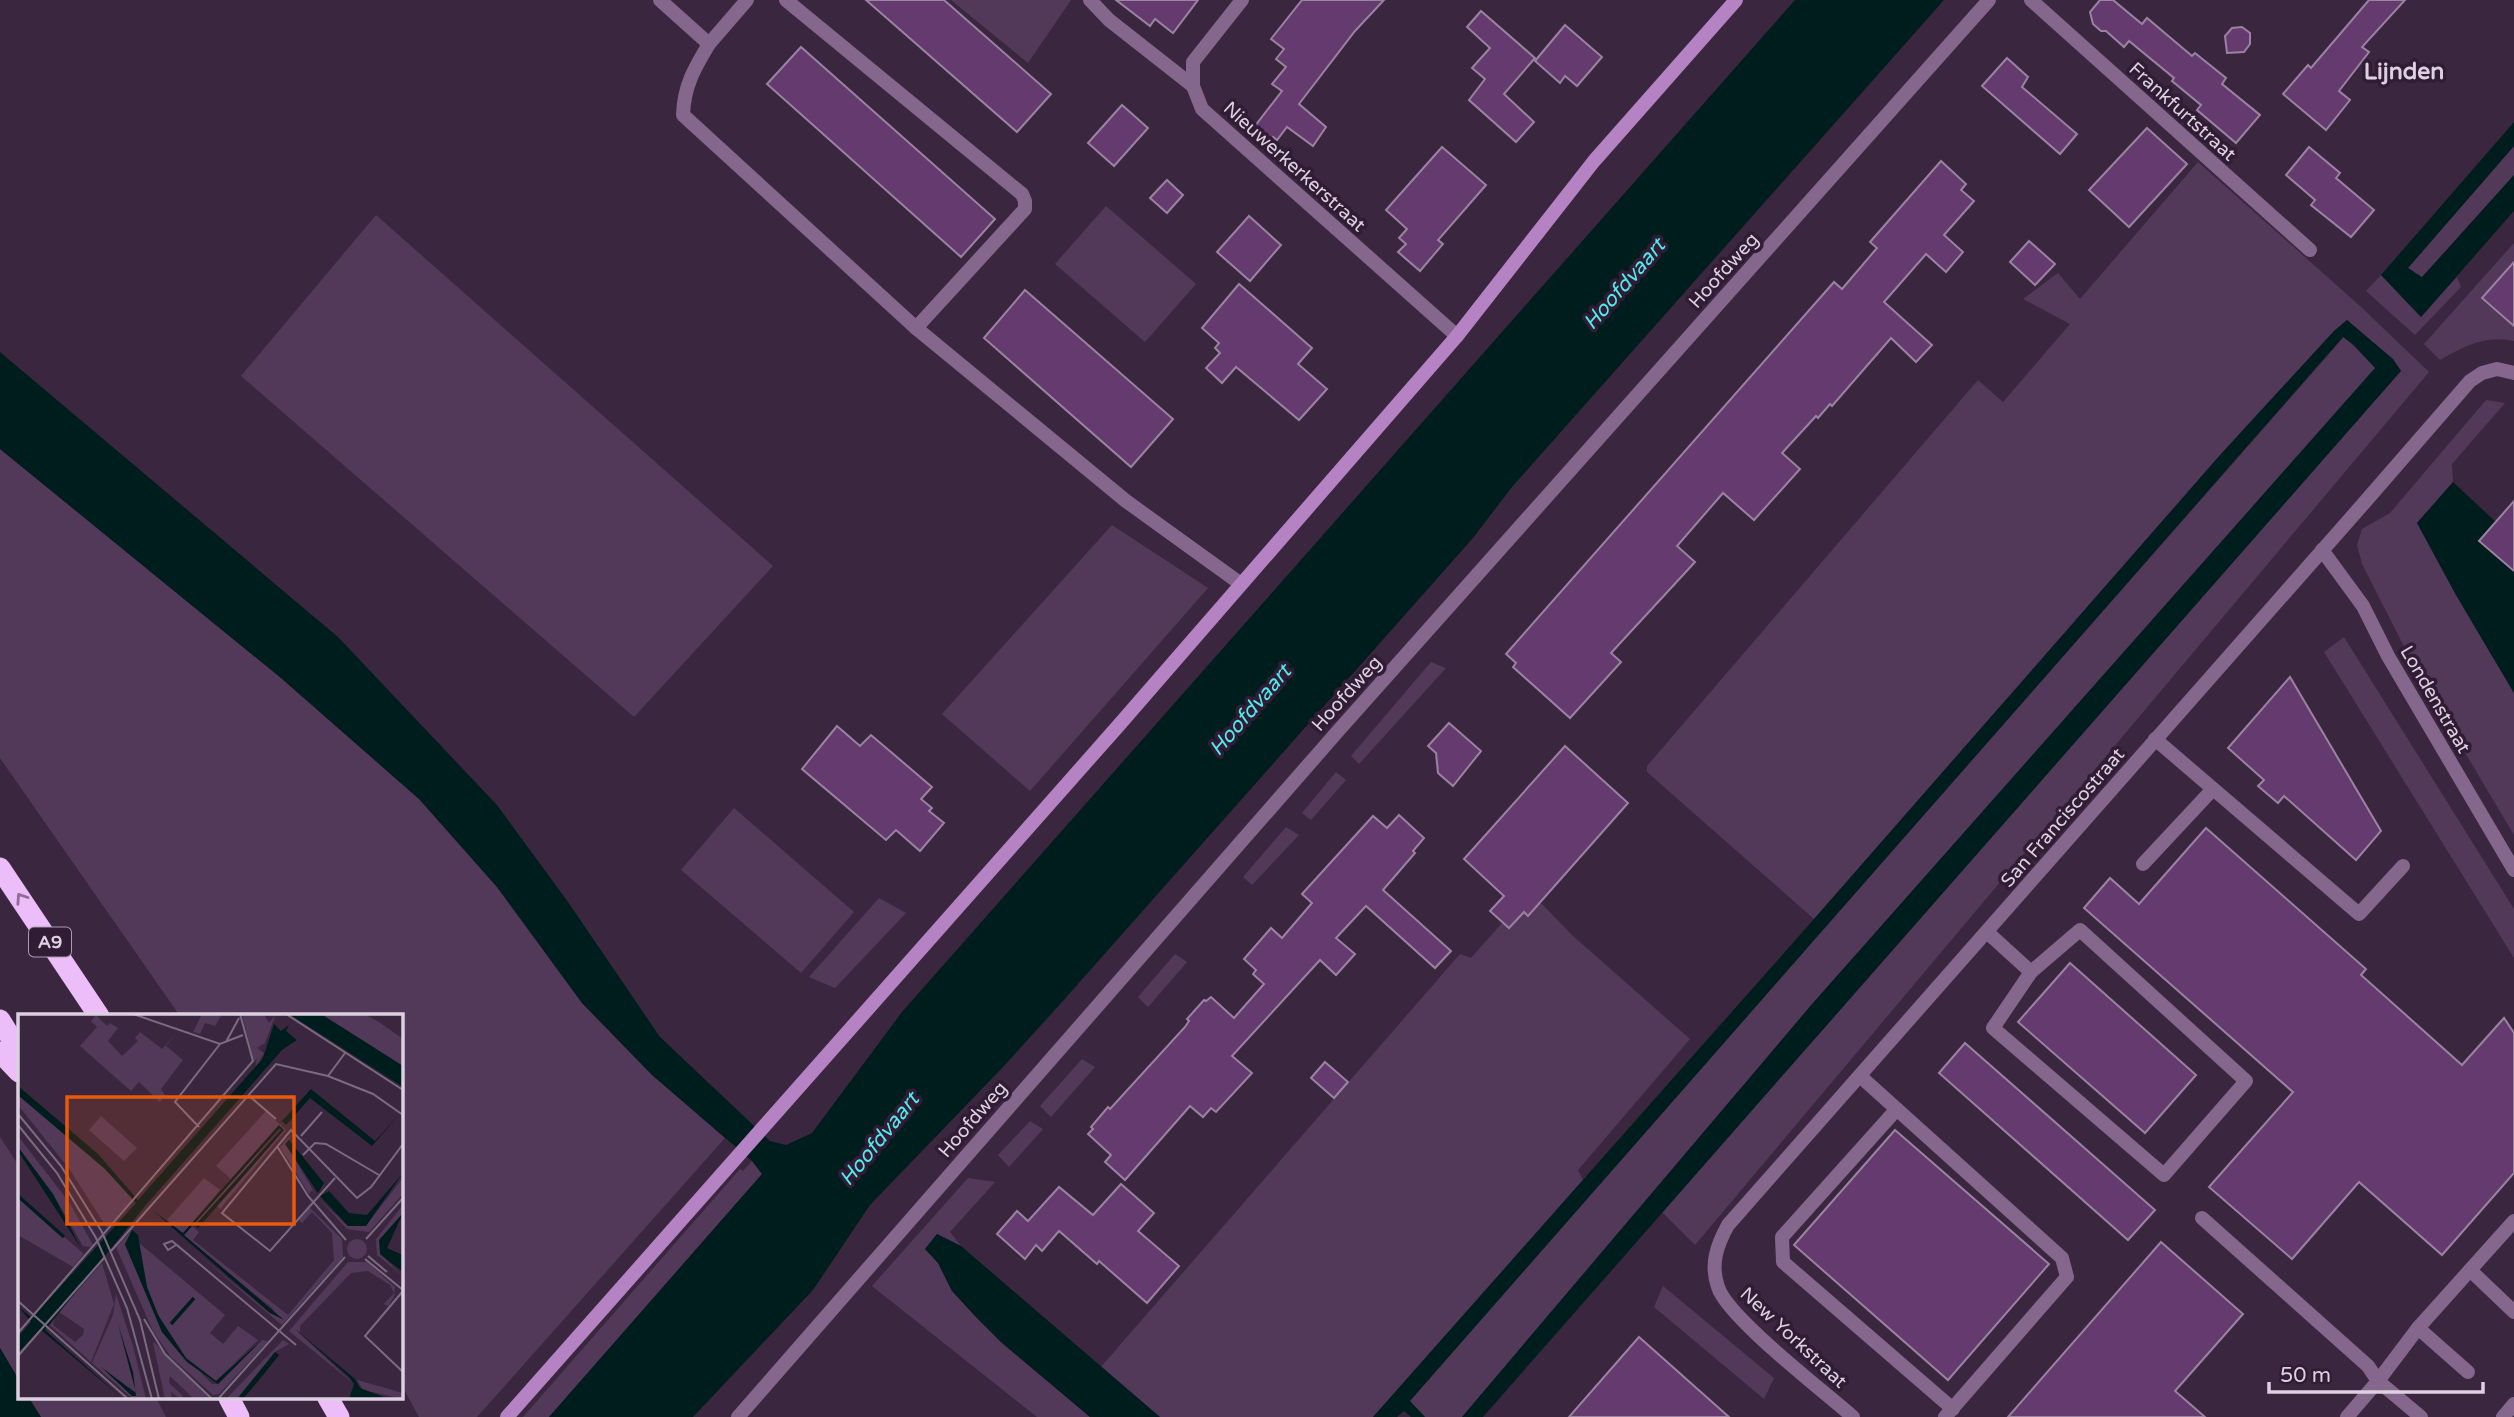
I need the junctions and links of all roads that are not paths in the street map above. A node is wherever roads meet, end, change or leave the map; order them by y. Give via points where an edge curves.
1 (660, 0) edge
2 (747, 0) edge
3 (786, 0) edge
4 (1090, 0) edge
5 (1242, 0) edge
6 (1736, 0) edge
7 (1989, 0) edge
8 (2031, 0) edge
9 (709, 44) junction
10 (1193, 86) junction
11 (2310, 250) dead end
12 (916, 328) junction
13 (1457, 336) junction
14 (2514, 373) edge
15 (2322, 550) junction
16 (1241, 584) junction
17 (2155, 738) junction
18 (2213, 789) junction
19 (2143, 864) dead end
20 (2403, 866) dead end
21 (0, 868) edge
22 (2514, 870) edge
23 (1987, 932) junction
24 (2031, 972) junction
25 (98, 1014) edge
26 (0, 1020) edge
27 (18, 1049) edge
28 (0, 1052) edge
29 (18, 1071) edge
30 (1860, 1076) junction
31 (1896, 1110) junction
32 (2202, 1218) dead end
33 (2514, 1221) edge
34 (2470, 1270) junction
35 (1716, 1279) joint
36 (2514, 1312) edge
37 (2418, 1328) junction
38 (2468, 1372) dead end
39 (2378, 1381) junction
40 (230, 1400) edge
41 (329, 1400) edge
42 (2514, 1405) edge
43 (1949, 1413) edge
44 (239, 1417) edge
45 (339, 1417) edge
46 (507, 1417) edge
47 (738, 1417) edge
48 (1853, 1417) edge
49 (2347, 1417) edge
50 (2421, 1417) edge
51 (2503, 1417) edge

1 - 9 street
2 - 9 street
3 - 12 street via 1026,201 1025,209
4 - 10 street
5 - 10 street via 1193,62
6 - 13 street via 1594,162
7 - 47 street, Hoofdweg via 1338,732
8 - 11 street, Frankfurtstraat
9 - 12 street via 684,94 683,115
10 - 13 street, Nieuwerkerkerstraat via 1202,109
12 - 16 street via 1126,501
13 - 16 street
14 - 15 street, San Franciscostraat via 2497,369 2482,373 2460,389
15 - 17 street, San Franciscostraat
15 - 22 street, Londenstraat via 2363,606
16 - 46 street
17 - 18 street
17 - 23 street, San Franciscostraat
18 - 19 street
18 - 20 street via 2358,914
25 -> 21 highway, A9
23 - 24 street
23 - 30 street, San Franciscostraat
24 - 24 street via 2080,930 2246,1081 2164,1175 1993,1028
26 - 27 highway
28 - 29 highway
30 - 31 street
30 - 35 street, San Franciscostraat via 1728,1225 1716,1251
31 - 43 street via 1782,1237 1783,1262
31 - 43 street via 2062,1258 2067,1277
32 - 39 street via 2368,1366
33 - 34 street
34 - 36 street
34 - 37 street
35 - 48 street, New Yorkstraat via 1732,1310
37 - 38 street
37 - 39 street
39 - 49 street
39 - 50 street
40 - 44 highway
41 - 45 highway
42 - 51 street

